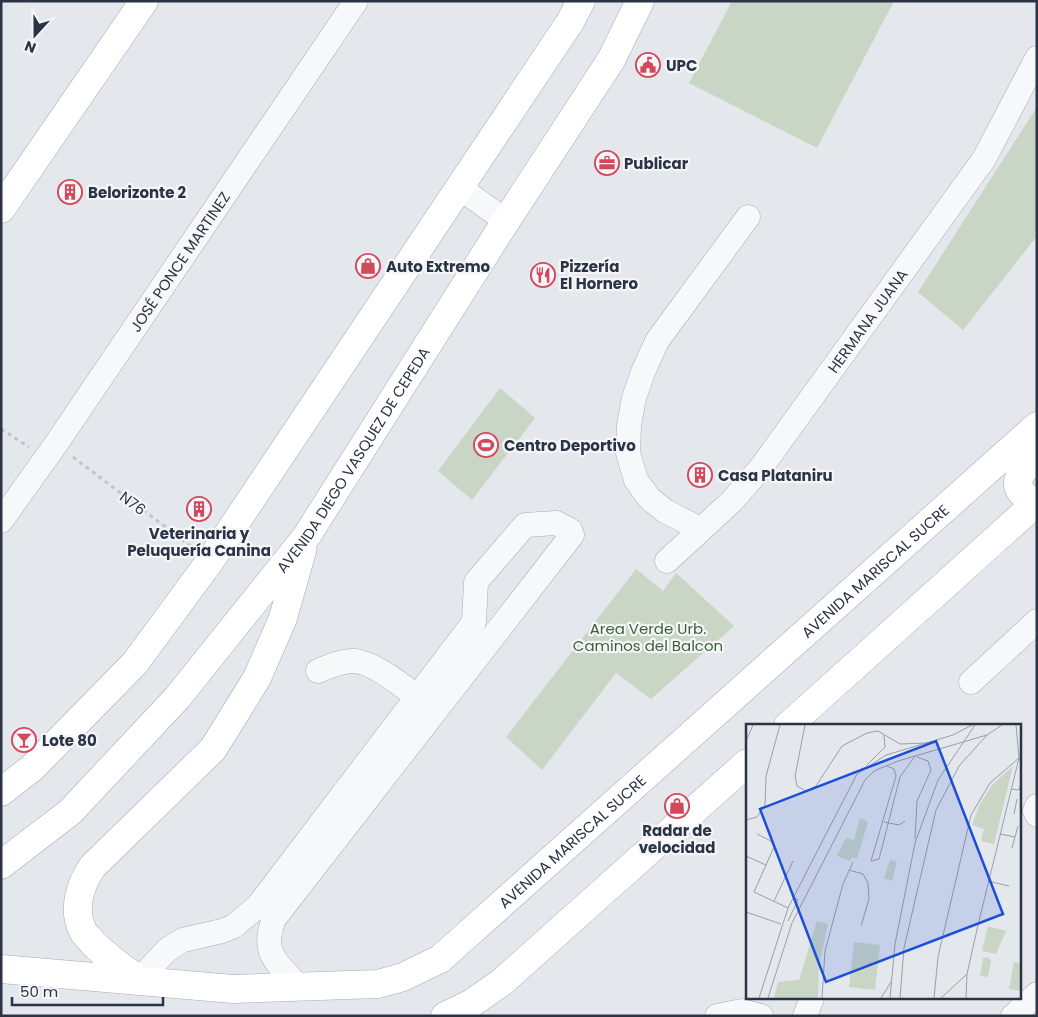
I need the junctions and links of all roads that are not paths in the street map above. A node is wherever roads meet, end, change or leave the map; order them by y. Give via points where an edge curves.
1 (144, 1) edge
2 (356, 1) edge
3 (581, 1) edge
4 (640, 1) edge
5 (1037, 58) edge
6 (460, 188) junction
7 (4, 198) edge
8 (748, 217) dead end
9 (506, 221) junction
10 (1037, 426) edge
11 (1037, 458) edge
12 (1037, 502) edge
13 (1, 521) edge
14 (700, 529) junction
15 (306, 537) junction
16 (667, 561) dead end
17 (1037, 621) edge
18 (474, 622) junction
19 (493, 637) junction
20 (318, 671) dead end
21 (971, 682) dead end
22 (426, 704) junction
23 (790, 724) edge
24 (746, 764) edge
25 (1, 792) edge
26 (1037, 806) edge
27 (1037, 815) edge
28 (304, 862) junction
29 (1, 865) edge
30 (1, 969) edge
31 (139, 980) junction
32 (300, 988) junction
33 (1037, 994) edge
34 (811, 1000) edge
35 (445, 1016) edge
36 (717, 1016) edge
37 (761, 1016) edge
38 (805, 1016) edge
39 (1013, 1016) edge

1 - 7 main road
2 - 13 street, JOSÉ PONCE MARTINEZ
3 - 6 main road
4 - 9 main road, AVENIDA DIEGO VASQUEZ DE CEPEDA via 611,60
5 - 14 street, HERMANA JUANA via 978,167 760,469 732,501
6 - 9 street
6 - 25 main road via 210,561 135,663 32,768
8 - 14 street via 657,341 634,398 629,425 628,453 636,480 649,498
9 - 15 main road, AVENIDA DIEGO VASQUEZ DE CEPEDA
10 - 32 main road, AVENIDA MARISCAL SUCRE via 440,959 404,977 378,984
11 - 12 main road via 1020,475 1018,482 1022,493
12 - 23 main road
14 - 16 street, HERMANA JUANA
15 - 29 main road, AVENIDA DIEGO VASQUEZ DE CEPEDA via 177,698 70,812
15 - 31 main road via 283,618 258,678 213,749 85,877 78,911 83,932 107,957
17 - 21 street
18 - 19 street
18 - 19 street via 476,582 525,525 556,523 570,530 572,535
18 - 22 street
19 - 22 street
20 - 22 street via 345,661 357,662 387,674
22 - 28 street
24 - 35 main road via 502,982
26 - 27 street
28 - 31 street via 251,914 222,931 183,940 167,950
28 - 32 street via 274,919 268,938 274,958
30 - 31 main road, AVENIDA MARISCAL SUCRE
31 - 32 main road, AVENIDA MARISCAL SUCRE via 233,989
33 - 39 street
34 - 38 street
36 - 37 street via 742,1011

